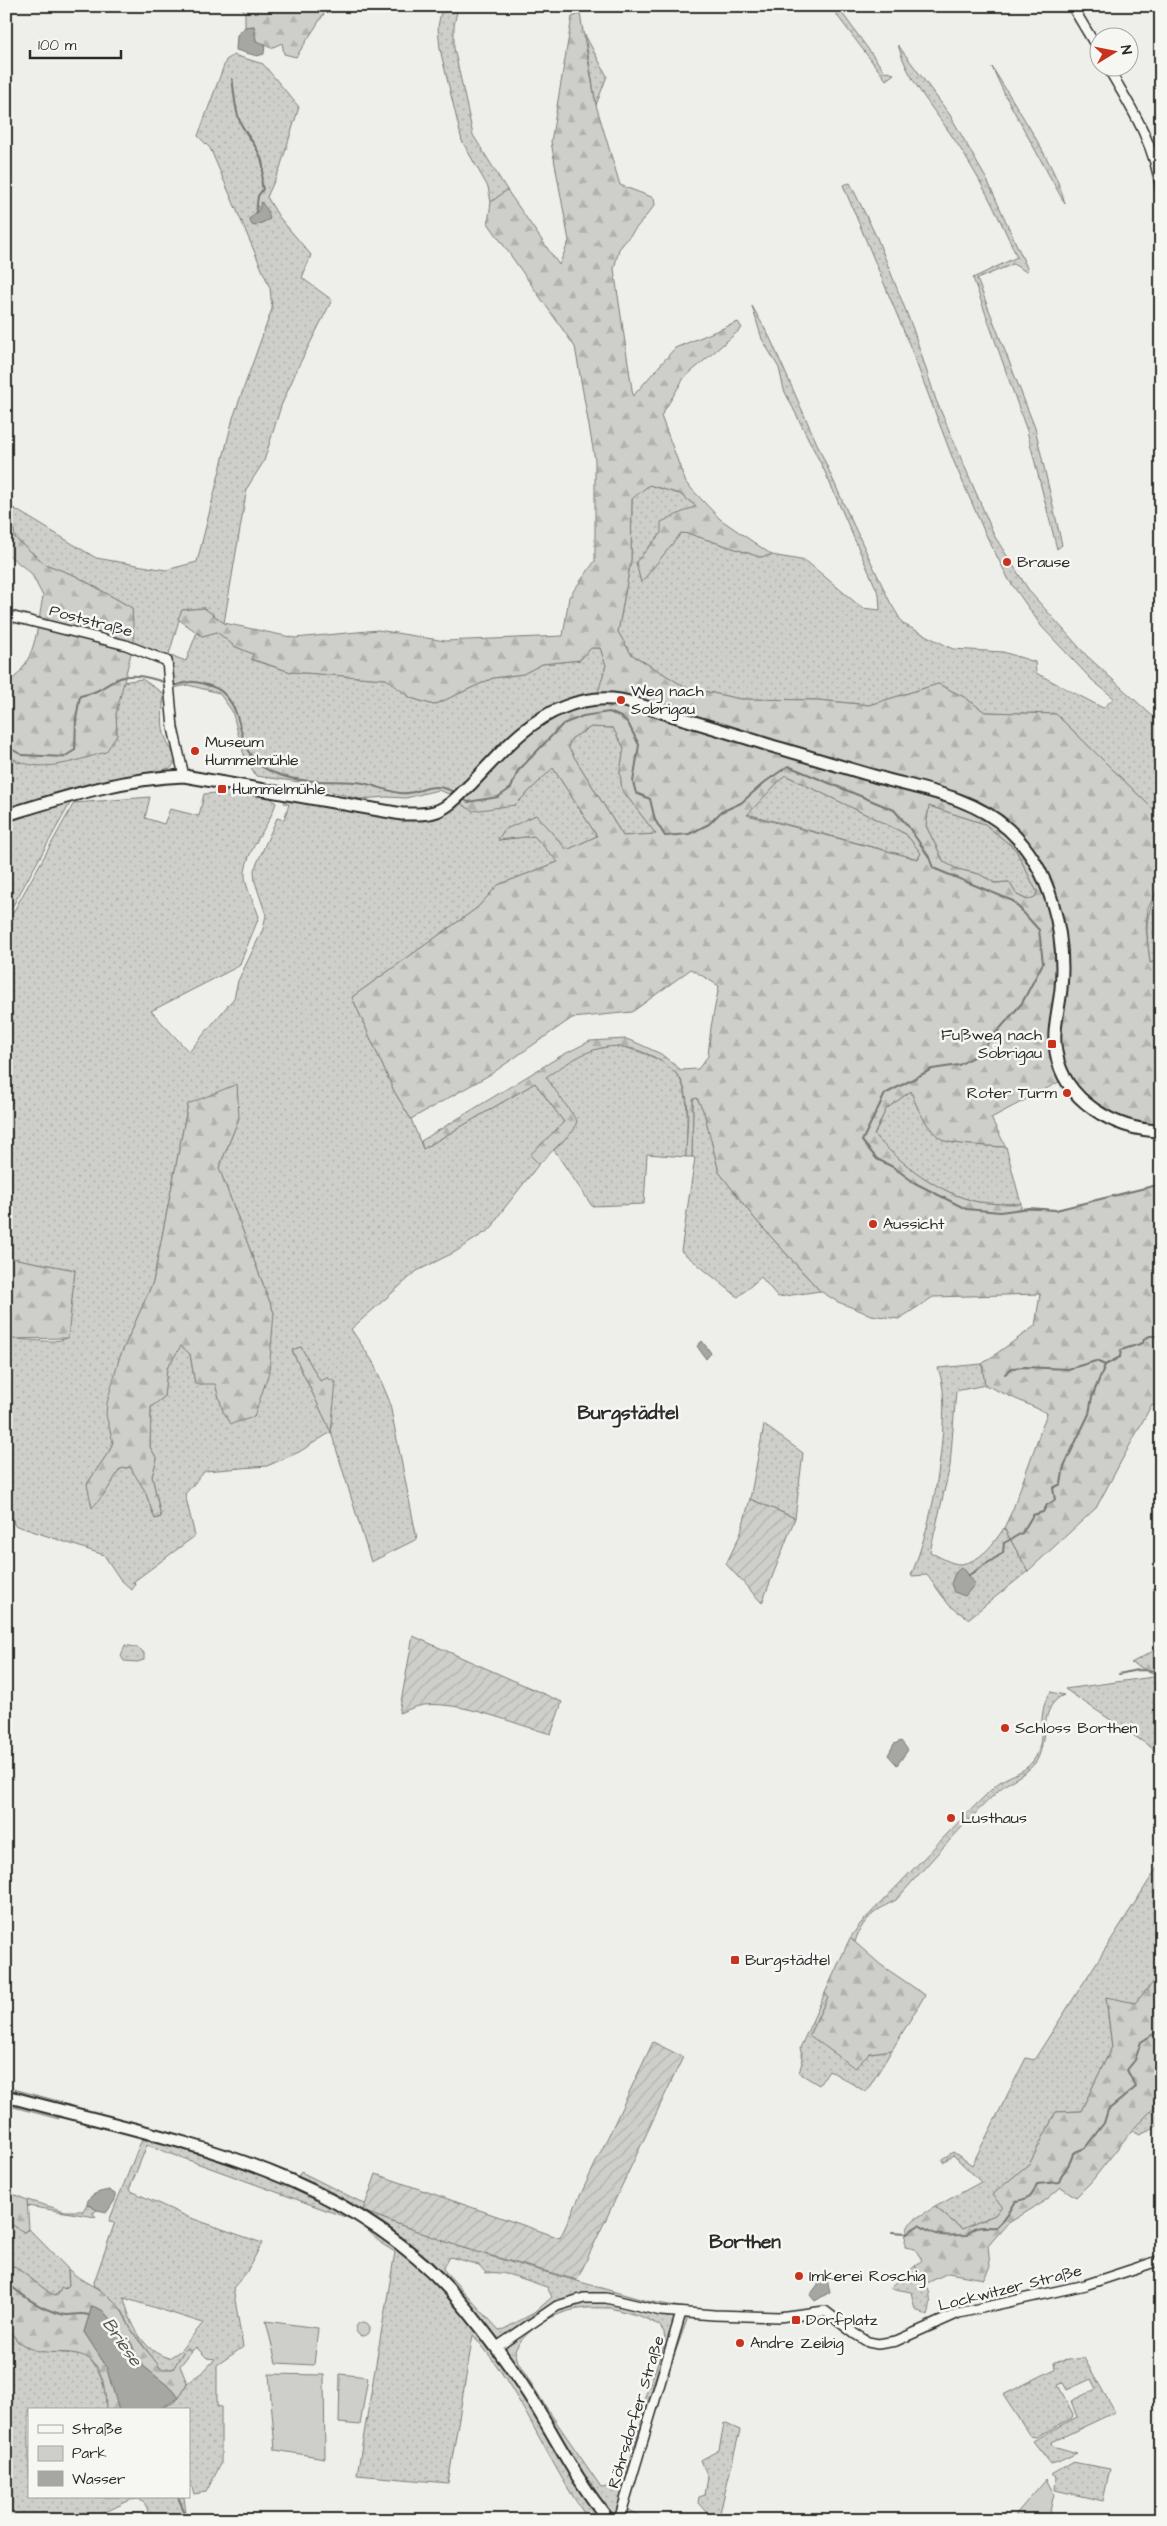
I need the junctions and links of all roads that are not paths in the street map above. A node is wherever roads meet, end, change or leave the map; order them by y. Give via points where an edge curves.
1 (1072, 6) edge
2 (1090, 36) edge
3 (1114, 78) edge
4 (1161, 192) edge
5 (6, 616) edge
6 (184, 776) junction
7 (6, 814) edge
8 (1161, 1131) edge
9 (6, 2096) edge
10 (1161, 2260) edge
11 (681, 2313) junction
12 (497, 2347) junction
13 (609, 2520) edge
14 (619, 2520) edge

1 - 2 street
3 - 4 street via 1145,134 1158,169
5 - 6 street, Poststraße via 126,645 167,662 173,728
6 - 7 main road via 119,784
6 - 8 main road via 402,814 432,813 453,801 525,730 543,717 580,702 600,699 635,704 935,792 978,808 1000,822 1025,847 1038,867 1059,928 1063,961 1055,1044 1060,1066 1082,1099 1104,1117 1128,1127
9 - 12 main road via 208,2150 260,2166 306,2186 379,2228 417,2258 467,2309
10 - 11 street, Lockwitzer Straße via 1084,2285 960,2313 896,2340 878,2344 868,2342 825,2311 779,2317
11 - 12 street via 606,2298 584,2298 552,2308
11 - 14 street, Röhrsdorfer Straße
12 - 13 main road via 580,2480

